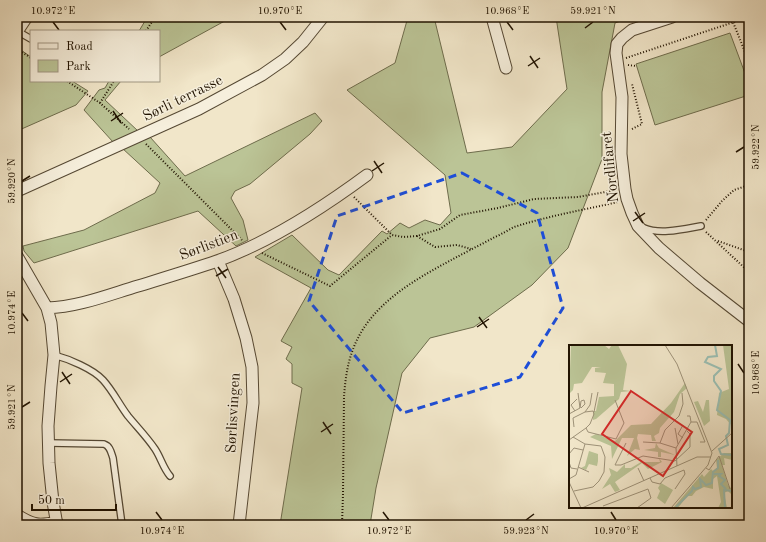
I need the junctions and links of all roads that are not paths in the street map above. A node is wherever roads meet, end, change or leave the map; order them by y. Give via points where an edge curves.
1 (25, 17) edge
2 (323, 17) edge
3 (492, 17) edge
4 (672, 17) edge
5 (17, 30) edge
6 (30, 38) edge
7 (506, 68) dead end
8 (367, 175) dead end
9 (17, 191) edge
10 (638, 226) junction
11 (701, 226) road end
12 (17, 256) edge
13 (218, 261) junction
14 (47, 308) junction
15 (749, 321) edge
16 (54, 355) junction
17 (49, 443) junction
18 (170, 476) dead end
19 (17, 515) edge
20 (57, 524) edge
21 (122, 525) edge
22 (239, 525) edge

1 - 5 street
2 - 9 street, Sørli terrasse via 303,42 262,75 199,109
3 - 7 street
4 - 10 street, Nordlifaret via 632,30 617,44 622,97 621,154 626,194
5 - 6 lane
8 - 13 street, Sørlistien via 302,220
10 - 11 lane via 650,231 672,231
10 - 15 street, Nordlifaret via 659,248
12 - 14 street
13 - 14 street, Sørlistien via 88,302
13 - 22 street, Sørlisvingen via 234,299 252,367 253,403
14 - 16 street
16 - 17 street
16 - 18 lane via 66,358 103,380 152,445
17 - 20 street
17 - 21 lane via 108,446 113,458
19 - 20 street via 30,523

